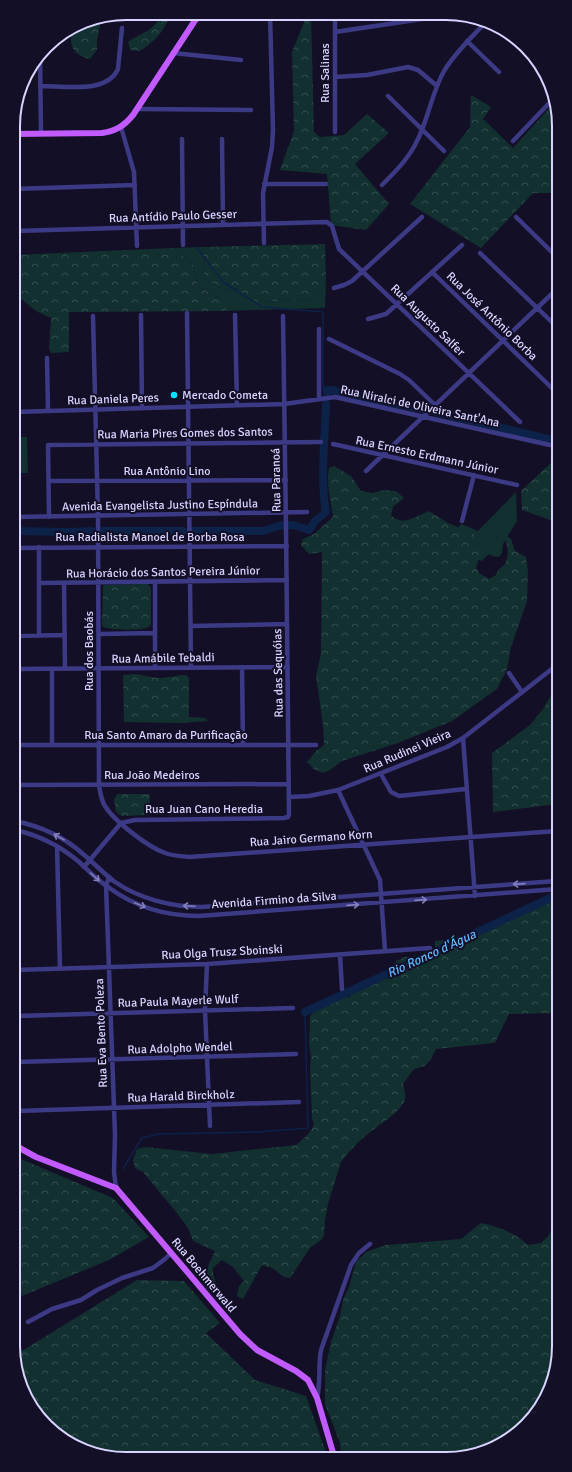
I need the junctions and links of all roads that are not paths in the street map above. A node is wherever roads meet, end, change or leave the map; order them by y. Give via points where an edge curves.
1 (196, 20) edge
2 (270, 20) edge
3 (335, 20) edge
4 (415, 20) edge
5 (482, 27) edge
6 (122, 28) dead end
7 (335, 32) junction
8 (468, 41) junction
9 (173, 53) junction
10 (241, 60) dead end
11 (40, 64) edge
12 (499, 72) dead end
13 (335, 77) junction
14 (41, 86) junction
15 (437, 86) junction
16 (388, 96) dead end
17 (549, 103) edge
18 (137, 109) junction
19 (251, 110) dead end
20 (121, 127) junction
21 (422, 129) junction
22 (335, 132) dead end
23 (41, 133) junction
24 (20, 134) edge
25 (182, 139) dead end
26 (222, 139) dead end
27 (513, 142) dead end
28 (444, 151) dead end
29 (264, 184) junction
30 (326, 184) dead end
31 (135, 185) junction
32 (382, 185) dead end
33 (20, 189) edge
34 (422, 217) dead end
35 (516, 217) dead end
36 (263, 223) junction
37 (223, 224) junction
38 (183, 226) junction
39 (332, 226) joint
40 (136, 227) junction
41 (20, 231) edge
42 (264, 243) dead end
43 (183, 245) dead end
44 (462, 245) dead end
45 (136, 246) dead end
46 (552, 252) edge
47 (480, 253) dead end
48 (363, 271) junction
49 (432, 272) junction
50 (334, 288) dead end
51 (552, 294) edge
52 (397, 304) junction
53 (537, 308) junction
54 (187, 313) dead end
55 (141, 315) dead end
56 (235, 315) dead end
57 (93, 316) dead end
58 (283, 316) dead end
59 (368, 319) dead end
60 (552, 322) edge
61 (319, 330) dead end
62 (329, 339) dead end
63 (503, 340) junction
64 (47, 358) dead end
65 (468, 373) junction
66 (552, 388) edge
67 (319, 398) junction
68 (284, 404) junction
69 (237, 405) junction
70 (435, 405) junction
71 (189, 407) junction
72 (142, 408) junction
73 (96, 410) junction
74 (48, 411) junction
75 (20, 412) edge
76 (423, 416) junction
77 (520, 422) dead end
78 (285, 442) junction
79 (321, 442) dead end
80 (189, 443) junction
81 (96, 444) junction
82 (334, 444) dead end
83 (550, 445) dead end
84 (382, 455) junction
85 (366, 471) dead end
86 (474, 475) junction
87 (189, 480) junction
88 (286, 480) junction
89 (97, 481) junction
90 (49, 482) junction
91 (517, 485) dead end
92 (286, 512) junction
93 (307, 512) dead end
94 (190, 515) junction
95 (98, 516) junction
96 (20, 517) edge
97 (49, 517) junction
98 (462, 521) dead end
99 (286, 525) joint
100 (190, 546) junction
101 (287, 546) junction
102 (38, 547) junction
103 (98, 547) junction
104 (20, 548) edge
105 (287, 580) junction
106 (190, 581) junction
107 (98, 582) junction
108 (155, 582) junction
109 (39, 583) junction
110 (64, 583) junction
111 (287, 624) junction
112 (191, 626) junction
113 (155, 633) junction
114 (99, 634) junction
115 (39, 635) junction
116 (65, 635) junction
117 (20, 636) edge
118 (288, 666) junction
119 (191, 667) junction
120 (242, 667) junction
121 (99, 668) junction
122 (155, 668) junction
123 (20, 669) edge
124 (52, 669) junction
125 (65, 669) junction
126 (552, 669) edge
127 (509, 673) dead end
128 (522, 692) junction
129 (463, 738) junction
130 (20, 745) edge
131 (52, 745) junction
132 (99, 745) junction
133 (242, 745) junction
134 (289, 745) junction
135 (316, 745) dead end
136 (381, 774) junction
137 (289, 784) junction
138 (20, 785) edge
139 (100, 785) junction
140 (466, 788) junction
141 (338, 790) junction
142 (289, 797) junction
143 (288, 817) joint
144 (20, 822) edge
145 (121, 823) junction
146 (20, 831) edge
147 (552, 831) edge
148 (470, 837) junction
149 (364, 844) junction
150 (57, 846) junction
151 (90, 860) junction
152 (84, 867) junction
153 (109, 877) junction
154 (552, 881) edge
155 (106, 886) junction
156 (474, 887) junction
157 (552, 890) edge
158 (403, 892) junction
159 (382, 894) junction
160 (475, 896) junction
161 (404, 901) junction
162 (263, 902) junction
163 (382, 903) junction
164 (263, 911) junction
165 (430, 948) dead end
166 (385, 951) junction
167 (340, 955) junction
168 (206, 964) junction
169 (109, 967) junction
170 (60, 969) junction
171 (20, 970) edge
172 (342, 989) dead end
173 (293, 1008) dead end
174 (205, 1010) junction
175 (110, 1013) junction
176 (20, 1016) edge
177 (296, 1054) dead end
178 (207, 1057) junction
179 (112, 1060) junction
180 (20, 1062) edge
181 (299, 1102) dead end
182 (209, 1105) junction
183 (114, 1108) junction
184 (20, 1111) edge
185 (210, 1126) dead end
186 (20, 1148) edge
187 (116, 1188) junction
188 (370, 1244) dead end
189 (171, 1253) junction
190 (28, 1322) dead end
191 (317, 1398) junction
192 (333, 1452) edge

1 - 9 main road
2 - 29 street via 273,135
3 - 7 street, Rua Salinas
4 - 7 street
5 - 8 street
6 - 14 street via 118,69 111,79 102,84 89,86
7 - 13 street, Rua Salinas
8 - 12 street
8 - 15 street via 448,65
9 - 10 street
9 - 18 main road
11 - 14 street
13 - 15 street via 367,75 408,67 418,70
13 - 22 street, Rua Salinas
14 - 23 street
15 - 21 street
16 - 21 street
17 - 27 street
18 - 19 street
18 - 20 main road
20 - 23 main road via 102,133
20 - 31 street via 132,164
21 - 28 street
21 - 32 street via 408,156
23 - 24 main road
25 - 38 street
26 - 37 street
29 - 30 street
29 - 36 street
31 - 33 street
31 - 40 street
34 - 48 street
35 - 46 street
36 - 37 street, Rua Antídio Paulo Gesser
36 - 39 street, Rua Antídio Paulo Gesser via 324,222
36 - 42 street
37 - 38 street, Rua Antídio Paulo Gesser
38 - 40 street, Rua Antídio Paulo Gesser
38 - 43 street
39 - 48 street, Rua Augusto Salfer via 338,247
40 - 41 street, Rua Antídio Paulo Gesser
40 - 45 street
44 - 49 street
47 - 53 street
48 - 50 street via 348,284
48 - 52 street, Rua Augusto Salfer
49 - 52 street
49 - 63 street, Rua José Antônio Borba
51 - 53 street
52 - 59 street via 386,314
52 - 65 street, Rua Augusto Salfer
53 - 60 street
53 - 63 street
54 - 71 street
55 - 72 street
56 - 69 street
57 - 73 street, Rua dos Baobás
58 - 68 street, Rua Paranoá
61 - 67 street
62 - 70 street via 400,374
63 - 65 street
63 - 66 street, Rua José Antônio Borba
64 - 74 street
65 - 70 street
65 - 77 street, Rua Augusto Salfer
67 - 68 street, Rua Niralci de Oliveira Sant'Ana
67 - 76 street, Rua Niralci de Oliveira Sant'Ana via 340,398
68 - 69 street, Rua Daniela Peres
68 - 78 street, Rua Paranoá
69 - 71 street, Rua Daniela Peres
70 - 76 street
71 - 72 street, Rua Daniela Peres
71 - 80 street
72 - 73 street, Rua Daniela Peres
73 - 74 street, Rua Daniela Peres
73 - 81 street, Rua dos Baobás
74 - 75 street, Rua Daniela Peres
76 - 83 street, Rua Niralci de Oliveira Sant'Ana
76 - 84 street
78 - 79 street, Rua Maria Pires Gomes dos Santos
78 - 80 street, Rua Maria Pires Gomes dos Santos
78 - 88 street, Rua Paranoá
80 - 81 street, Rua Maria Pires Gomes dos Santos
80 - 87 street
81 - 89 street, Rua dos Baobás
81 - 90 street, Rua Maria Pires Gomes dos Santos via 48,445
82 - 84 street, Rua Ernesto Erdmann Júnior
84 - 85 street
84 - 86 street, Rua Ernesto Erdmann Júnior
86 - 91 street, Rua Ernesto Erdmann Júnior
86 - 98 street
87 - 88 street, Rua Antônio Lino
87 - 89 street, Rua Antônio Lino
87 - 94 street
88 - 92 street, Rua Paranoá
89 - 90 street, Rua Antônio Lino
89 - 95 street, Rua dos Baobás
90 - 97 street
92 - 93 street, Avenida Evangelista Justino Espíndula
92 - 94 street, Avenida Evangelista Justino Espíndula
92 - 99 street, Rua Paranoá
94 - 95 street, Avenida Evangelista Justino Espíndula
94 - 100 street
95 - 97 street, Avenida Evangelista Justino Espíndula
95 - 103 street, Rua dos Baobás
96 - 97 street, Avenida Evangelista Justino Espíndula
99 - 101 street, Rua das Sequóias
100 - 101 street, Rua Radialista Manoel de Borba Rosa
100 - 103 street, Rua Radialista Manoel de Borba Rosa
100 - 106 street
101 - 105 street, Rua das Sequóias
102 - 103 street, Rua Radialista Manoel de Borba Rosa
102 - 104 street, Rua Radialista Manoel de Borba Rosa
102 - 109 street
103 - 107 street, Rua dos Baobás
105 - 106 street, Rua Horácio dos Santos Pereira Júnior
105 - 111 street, Rua das Sequóias
106 - 108 street, Rua Horácio dos Santos Pereira Júnior
106 - 112 street
107 - 108 street, Rua Horácio dos Santos Pereira Júnior
107 - 110 street, Rua Horácio dos Santos Pereira Júnior
107 - 114 street, Rua dos Baobás
108 - 113 street
109 - 110 street, Rua Horácio dos Santos Pereira Júnior
109 - 115 street
110 - 116 street
111 - 112 street
111 - 118 street, Rua das Sequóias
112 - 119 street
113 - 114 street
113 - 122 street
114 - 121 street, Rua dos Baobás
115 - 116 street
115 - 117 street
116 - 125 street
118 - 120 street, Rua Amábile Tebaldi
118 - 134 street, Rua das Sequóias
119 - 120 street, Rua Amábile Tebaldi
119 - 122 street, Rua Amábile Tebaldi
120 - 133 street
121 - 122 street, Rua Amábile Tebaldi
121 - 125 street, Rua Amábile Tebaldi
121 - 132 street, Rua dos Baobás
123 - 124 street, Rua Amábile Tebaldi
124 - 125 street, Rua Amábile Tebaldi
124 - 131 street
126 - 128 street, Rua Rudinei Vieira
127 - 128 street
128 - 129 street, Rua Rudinei Vieira
129 - 136 street, Rua Rudinei Vieira
129 - 140 street
130 - 131 street, Rua Santo Amaro da Purificação
131 - 132 street, Rua Santo Amaro da Purificação
132 - 133 street, Rua Santo Amaro da Purificação
132 - 139 street, Rua dos Baobás
133 - 134 street, Rua Santo Amaro da Purificação
134 - 135 street, Rua Santo Amaro da Purificação
134 - 137 street, Rua das Sequóias
136 - 140 street via 391,792 399,796
136 - 141 street, Rua Rudinei Vieira
137 - 139 street, Rua João Medeiros
137 - 142 street, Rua das Sequóias
138 - 139 street, Rua João Medeiros
139 - 145 street, Rua Jairo Germano Korn via 105,806
140 - 148 street
141 - 142 street, Rua Rudinei Vieira
141 - 149 street
142 - 143 street, Rua das Sequóias
143 - 145 street, Rua Juan Cano Heredia via 134,820
151 -> 144 street, Avenida Firmino da Silva via 51,833
145 - 149 street, Rua Jairo Germano Korn via 156,849 183,856
145 - 151 street
146 - 150 street, Avenida Firmino da Silva
147 - 148 street, Rua Jairo Germano Korn
148 - 149 street, Rua Jairo Germano Korn
148 - 156 street
149 - 159 street via 379,876
150 - 152 street, Avenida Firmino da Silva
150 - 170 street
151 - 152 street
151 - 153 street, Avenida Firmino da Silva
152 -> 155 street, Avenida Firmino da Silva
153 - 155 street, Rua Eva Bento Poleza
162 -> 153 street, Avenida Firmino da Silva via 202,907 175,905 144,897
154 -> 156 street, Avenida Firmino da Silva
155 -> 164 street, Avenida Firmino da Silva via 139,905 176,915 199,916
155 - 169 street, Rua Eva Bento Poleza
156 - 158 street, Avenida Firmino da Silva
156 - 160 street
157 - 160 street, Avenida Firmino da Silva
158 - 159 street, Avenida Firmino da Silva
158 - 161 street
159 - 162 street, Avenida Firmino da Silva
159 - 163 street
161 -> 160 street, Avenida Firmino da Silva
161 - 163 street, Avenida Firmino da Silva
162 - 164 street
164 -> 163 street, Avenida Firmino da Silva
163 - 166 street
165 - 166 street, Rua Olga Trusz Sboinski
166 - 167 street, Rua Olga Trusz Sboinski
167 - 168 street, Rua Olga Trusz Sboinski
167 - 172 street
168 - 169 street, Rua Olga Trusz Sboinski
168 - 174 street
169 - 170 street, Rua Olga Trusz Sboinski
169 - 175 street, Rua Eva Bento Poleza
170 - 171 street, Rua Olga Trusz Sboinski
173 - 174 street, Rua Paula Mayerle Wulf
174 - 175 street, Rua Paula Mayerle Wulf
174 - 178 street
175 - 176 street, Rua Paula Mayerle Wulf
175 - 179 street, Rua Eva Bento Poleza
177 - 178 street, Rua Adolpho Wendel
178 - 179 street, Rua Adolpho Wendel
178 - 182 street
179 - 180 street, Rua Adolpho Wendel
179 - 183 street, Rua Eva Bento Poleza
181 - 182 street, Rua Harald Birckholz
182 - 183 street, Rua Harald Birckholz
182 - 185 street
183 - 184 street, Rua Harald Birckholz
183 - 187 street, Rua Eva Bento Poleza
186 - 187 main road, Rua Boehmerwald via 36,1157
187 - 189 main road, Rua Boehmerwald
188 - 191 street via 358,1253 350,1265 321,1350
189 - 190 street via 152,1268 122,1278 81,1300 52,1309
189 - 191 main road, Rua Boehmerwald via 240,1334 257,1350 302,1375 311,1385
191 - 192 main road, Rua Boehmerwald

